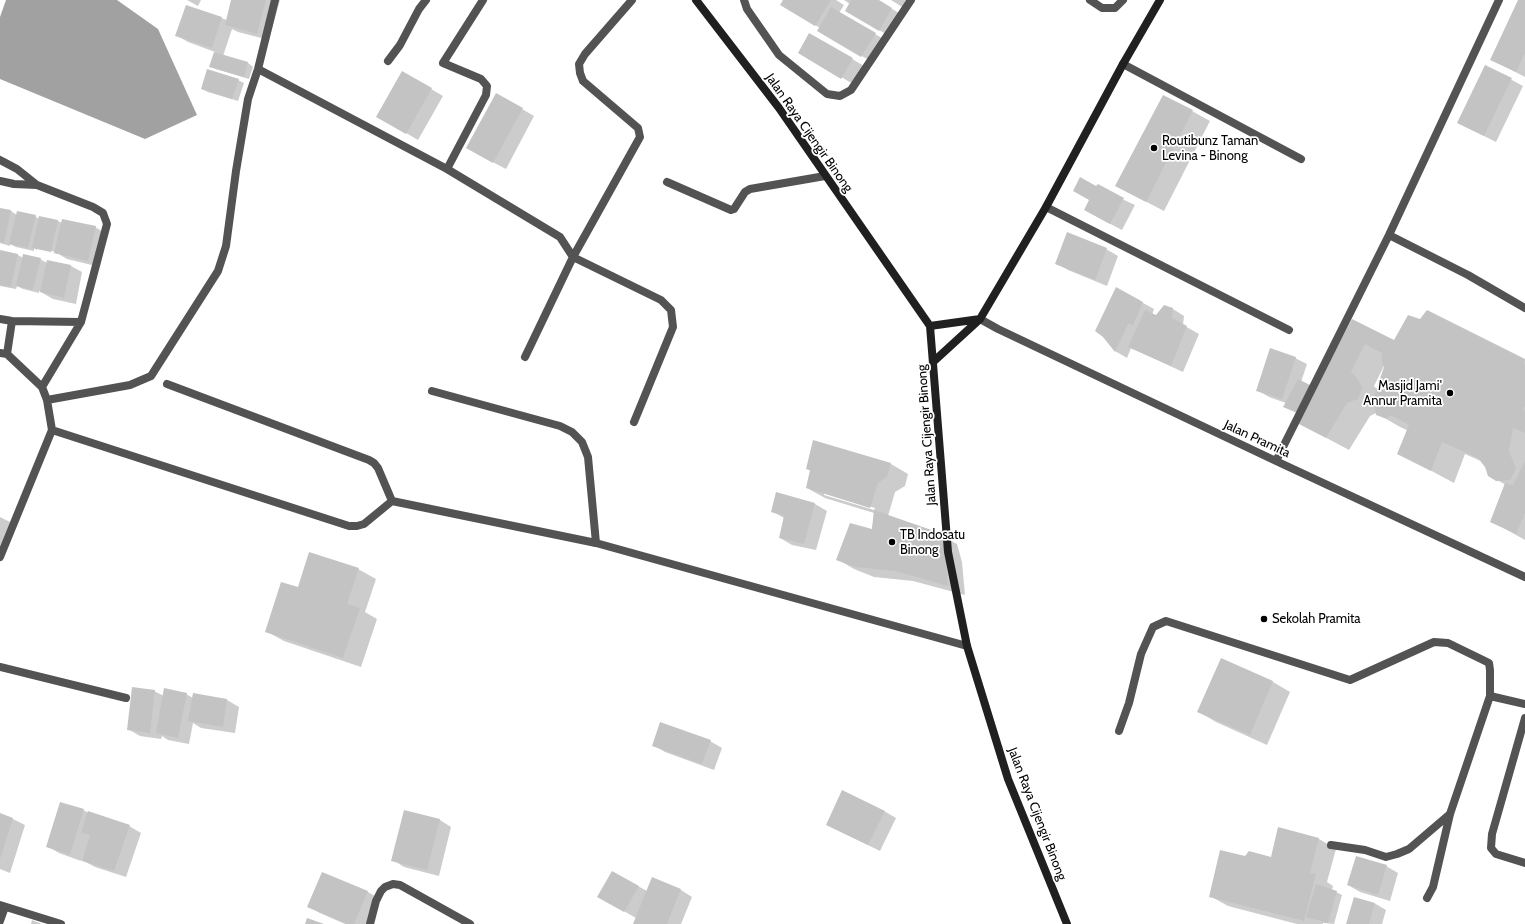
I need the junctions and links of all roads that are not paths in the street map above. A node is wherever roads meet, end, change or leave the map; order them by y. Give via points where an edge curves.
1 (275, 0) edge
2 (426, 0) edge
3 (483, 0) edge
4 (632, 0) edge
5 (696, 0) edge
6 (744, 0) edge
7 (911, 0) edge
8 (1090, 0) edge
9 (1124, 0) edge
10 (1160, 0) edge
11 (1499, 0) edge
12 (388, 61) dead end
13 (1123, 64) junction
14 (258, 69) junction
15 (1301, 159) dead end
16 (0, 160) edge
17 (447, 169) junction
18 (825, 176) junction
19 (0, 181) edge
20 (668, 182) dead end
21 (37, 185) junction
22 (1046, 207) junction
23 (1389, 235) junction
24 (573, 257) junction
25 (1525, 308) edge
26 (0, 319) edge
27 (980, 319) junction
28 (12, 321) junction
29 (81, 322) junction
30 (930, 326) junction
31 (1289, 330) dead end
32 (4, 354) edge
33 (525, 357) dead end
34 (933, 362) junction
35 (167, 384) dead end
36 (42, 387) junction
37 (432, 390) dead end
38 (47, 400) junction
39 (634, 422) dead end
40 (52, 430) junction
41 (1276, 461) junction
42 (392, 500) junction
43 (596, 543) junction
44 (0, 557) edge
45 (1525, 577) edge
46 (967, 646) junction
47 (0, 667) edge
48 (1490, 696) junction
49 (126, 698) dead end
50 (1525, 704) edge
51 (1525, 718) edge
52 (1119, 731) dead end
53 (1450, 814) junction
54 (1331, 845) dead end
55 (1525, 864) edge
56 (1427, 898) dead end
57 (3, 906) edge
58 (0, 921) edge
59 (61, 924) edge
60 (370, 924) edge
61 (470, 924) edge
62 (1067, 924) edge

1 - 14 street
2 - 12 street
3 - 17 street via 443,63 481,79 486,86 486,95
4 - 24 street via 579,64 583,81 638,128 640,137
5 - 18 street, Jalan Raya Cijengir Binong via 779,108
6 - 7 street via 747,9 779,55 827,94 840,96 851,90
8 - 9 street via 1102,8 1114,8
10 - 13 street
11 - 23 street
13 - 15 street
13 - 22 street
14 - 17 street
14 - 38 street via 248,99 226,246 218,271 151,376 130,385
16 - 21 street via 18,169
17 - 24 street via 560,237
18 - 20 street via 750,189 731,210
18 - 30 street, Jalan Raya Cijengir Binong
19 - 21 street
21 - 29 street via 98,210 103,213 107,224
22 - 27 street
22 - 31 street
23 - 25 street via 1468,275
23 - 41 street
24 - 33 street
24 - 39 street via 661,300 671,310 673,327
26 - 28 street
27 - 30 street
27 - 34 street
27 - 41 street, Jalan Pramita
28 - 29 street
28 - 32 street
29 - 36 street
30 - 34 street, Jalan Raya Cijengir Binong
32 - 36 street
34 - 46 street, Jalan Raya Cijengir Binong via 948,552
35 - 42 street via 369,460 378,468
36 - 38 street
37 - 43 street via 560,426 572,432 582,442 588,457
38 - 40 street
40 - 42 street via 350,526 364,524
40 - 44 street
41 - 45 street, Jalan Pramita
42 - 43 street
43 - 46 street
46 - 62 street, Jalan Raya Cijengir Binong via 1008,779
47 - 49 street
48 - 50 street
48 - 52 street via 1489,663 1448,643 1434,642 1350,680 1166,621 1152,627 1141,654
48 - 53 street
51 - 55 street via 1492,834 1491,848 1496,854
53 - 54 street via 1409,849 1386,857 1364,850
53 - 56 street via 1433,887
57 - 58 street
57 - 59 street
60 - 61 street via 380,891 393,884 400,885

